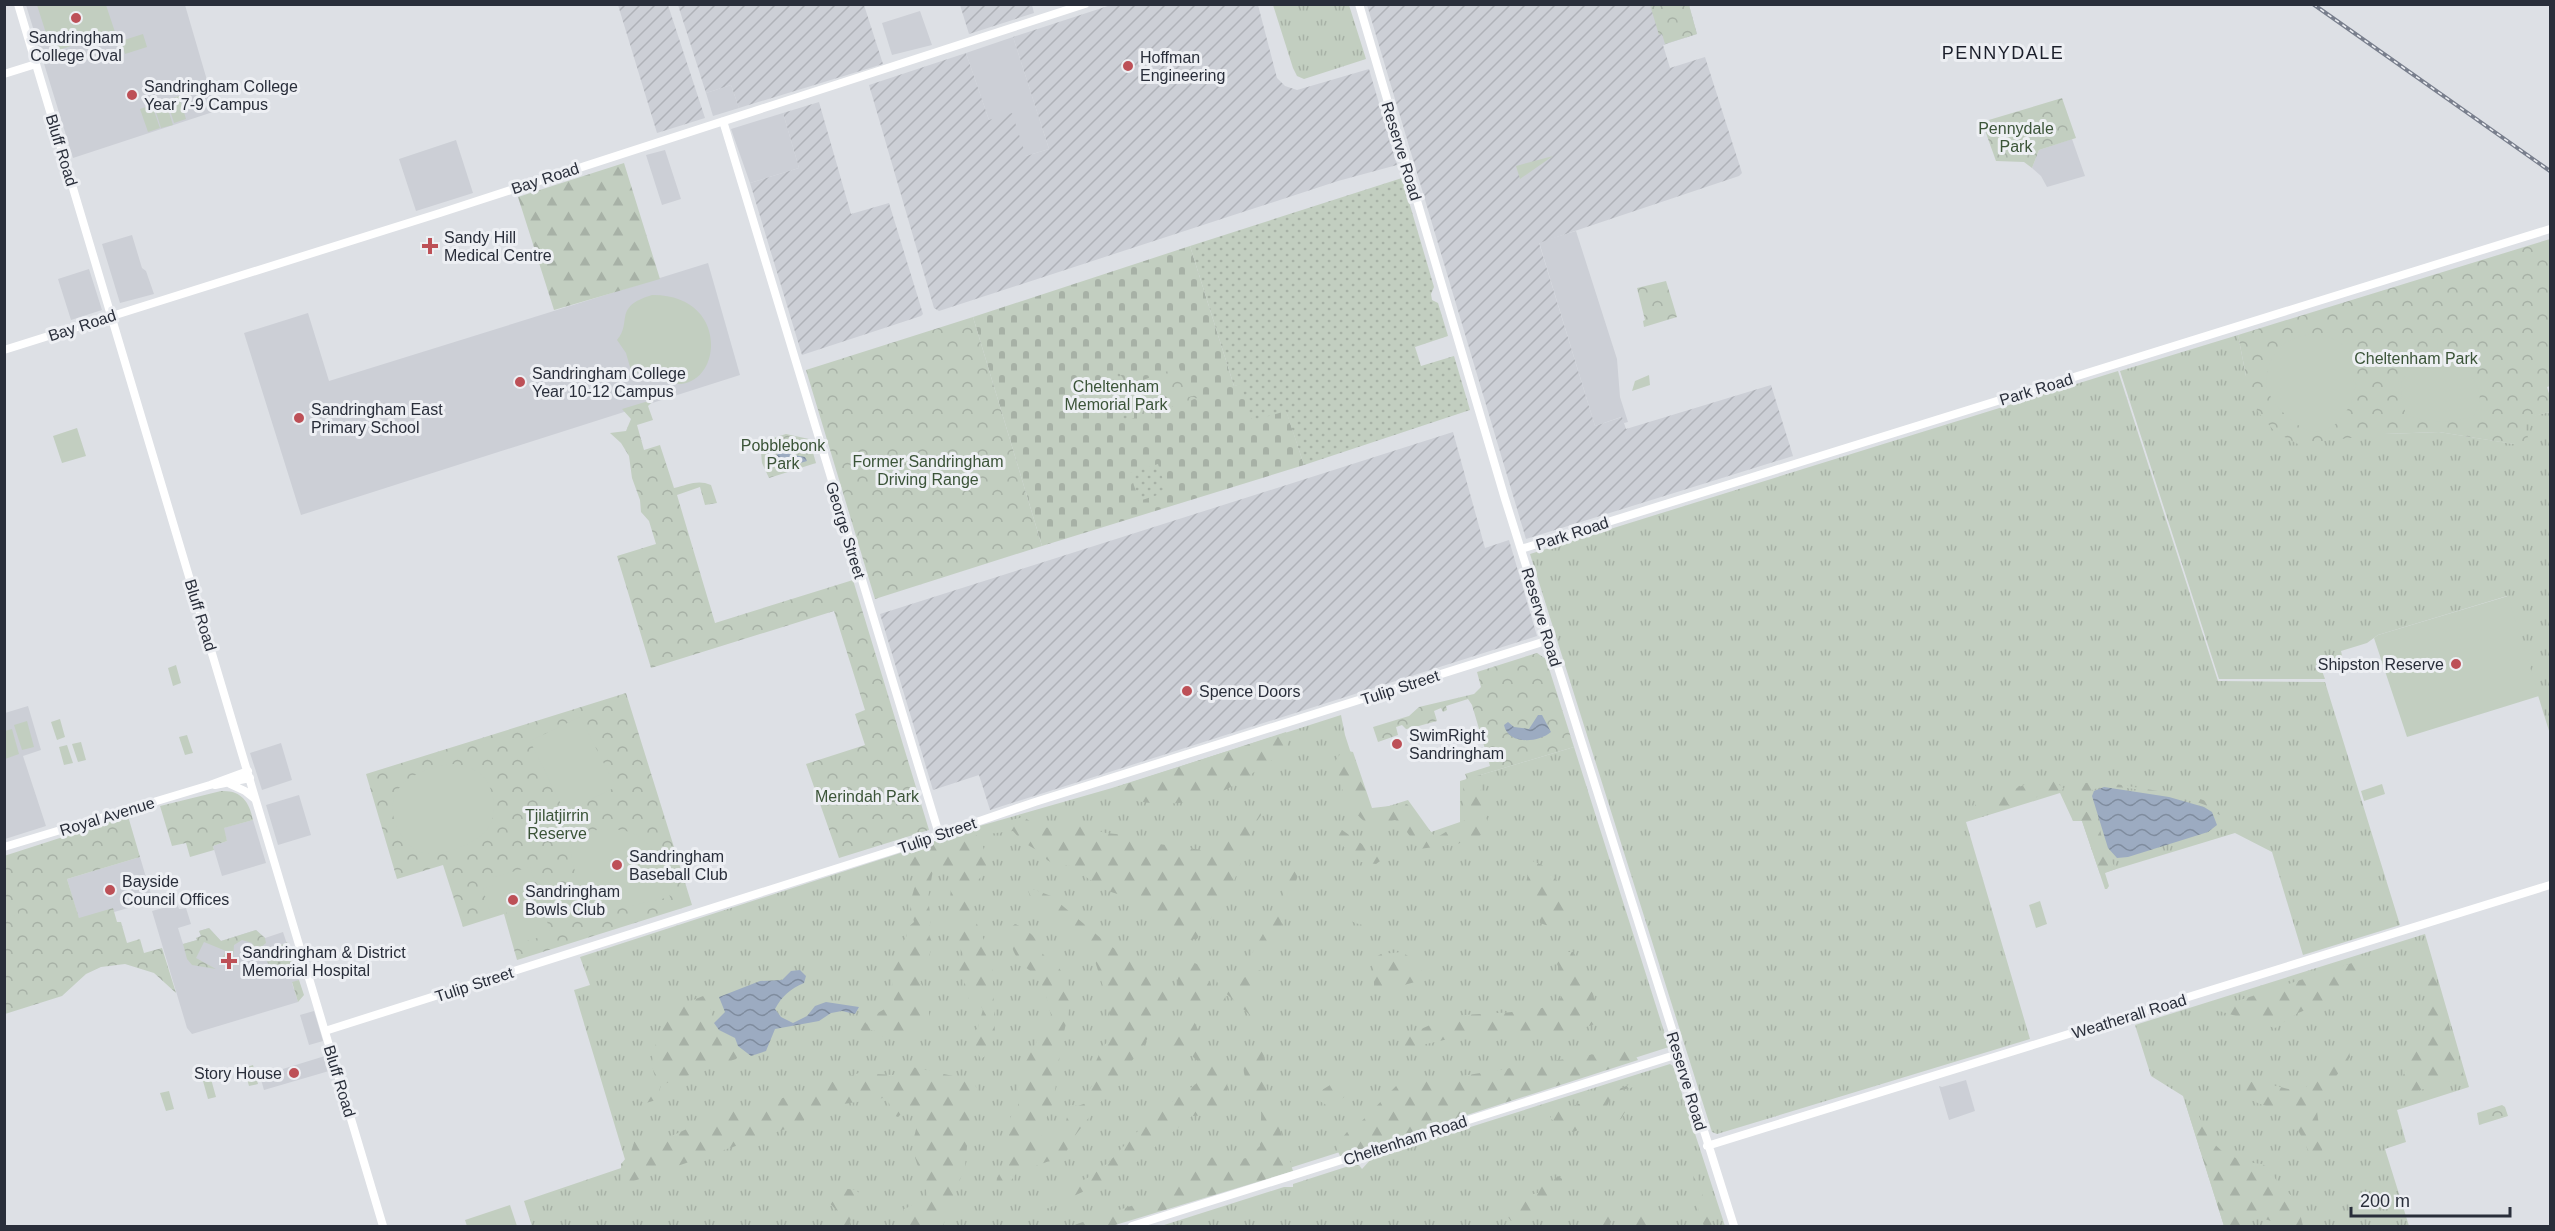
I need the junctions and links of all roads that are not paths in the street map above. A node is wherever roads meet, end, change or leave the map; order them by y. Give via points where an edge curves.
1 (18, 4) edge
2 (1085, 4) edge
3 (1359, 4) edge
4 (36, 64) junction
5 (4, 74) edge
6 (723, 121) junction
7 (2550, 229) edge
8 (112, 315) junction
9 (4, 350) edge
10 (1521, 549) junction
11 (1549, 640) junction
12 (249, 775) junction
13 (228, 784) junction
14 (210, 785) junction
15 (256, 800) junction
16 (939, 834) junction
17 (4, 847) edge
18 (2550, 885) edge
19 (325, 1031) junction
20 (1678, 1054) junction
21 (1707, 1146) junction
22 (383, 1227) edge
23 (1132, 1227) edge
24 (1734, 1227) edge

1 - 4 street, Bluff Road
2 - 6 street, Bay Road
3 - 10 street, Reserve Road
4 - 5 street
4 - 8 street, Bluff Road
6 - 8 street, Bay Road
6 - 16 street, George Street
7 - 10 street, Park Road
8 - 9 street, Bay Road
8 - 12 street, Bluff Road
10 - 11 street, Reserve Road
11 - 16 street, Tulip Street
11 - 20 street, Reserve Road
12 - 13 street, Royal Avenue
12 - 14 street, Royal Avenue
12 - 15 street, Bluff Road
13 - 14 street, Royal Avenue
13 - 15 street via 245,790
14 - 17 street, Royal Avenue
15 - 19 street, Bluff Road
16 - 19 street, Tulip Street
18 - 21 street, Weatherall Road
19 - 22 street, Bluff Road
20 - 21 street, Reserve Road
20 - 23 street, Cheltenham Road
21 - 24 street, Reserve Road

